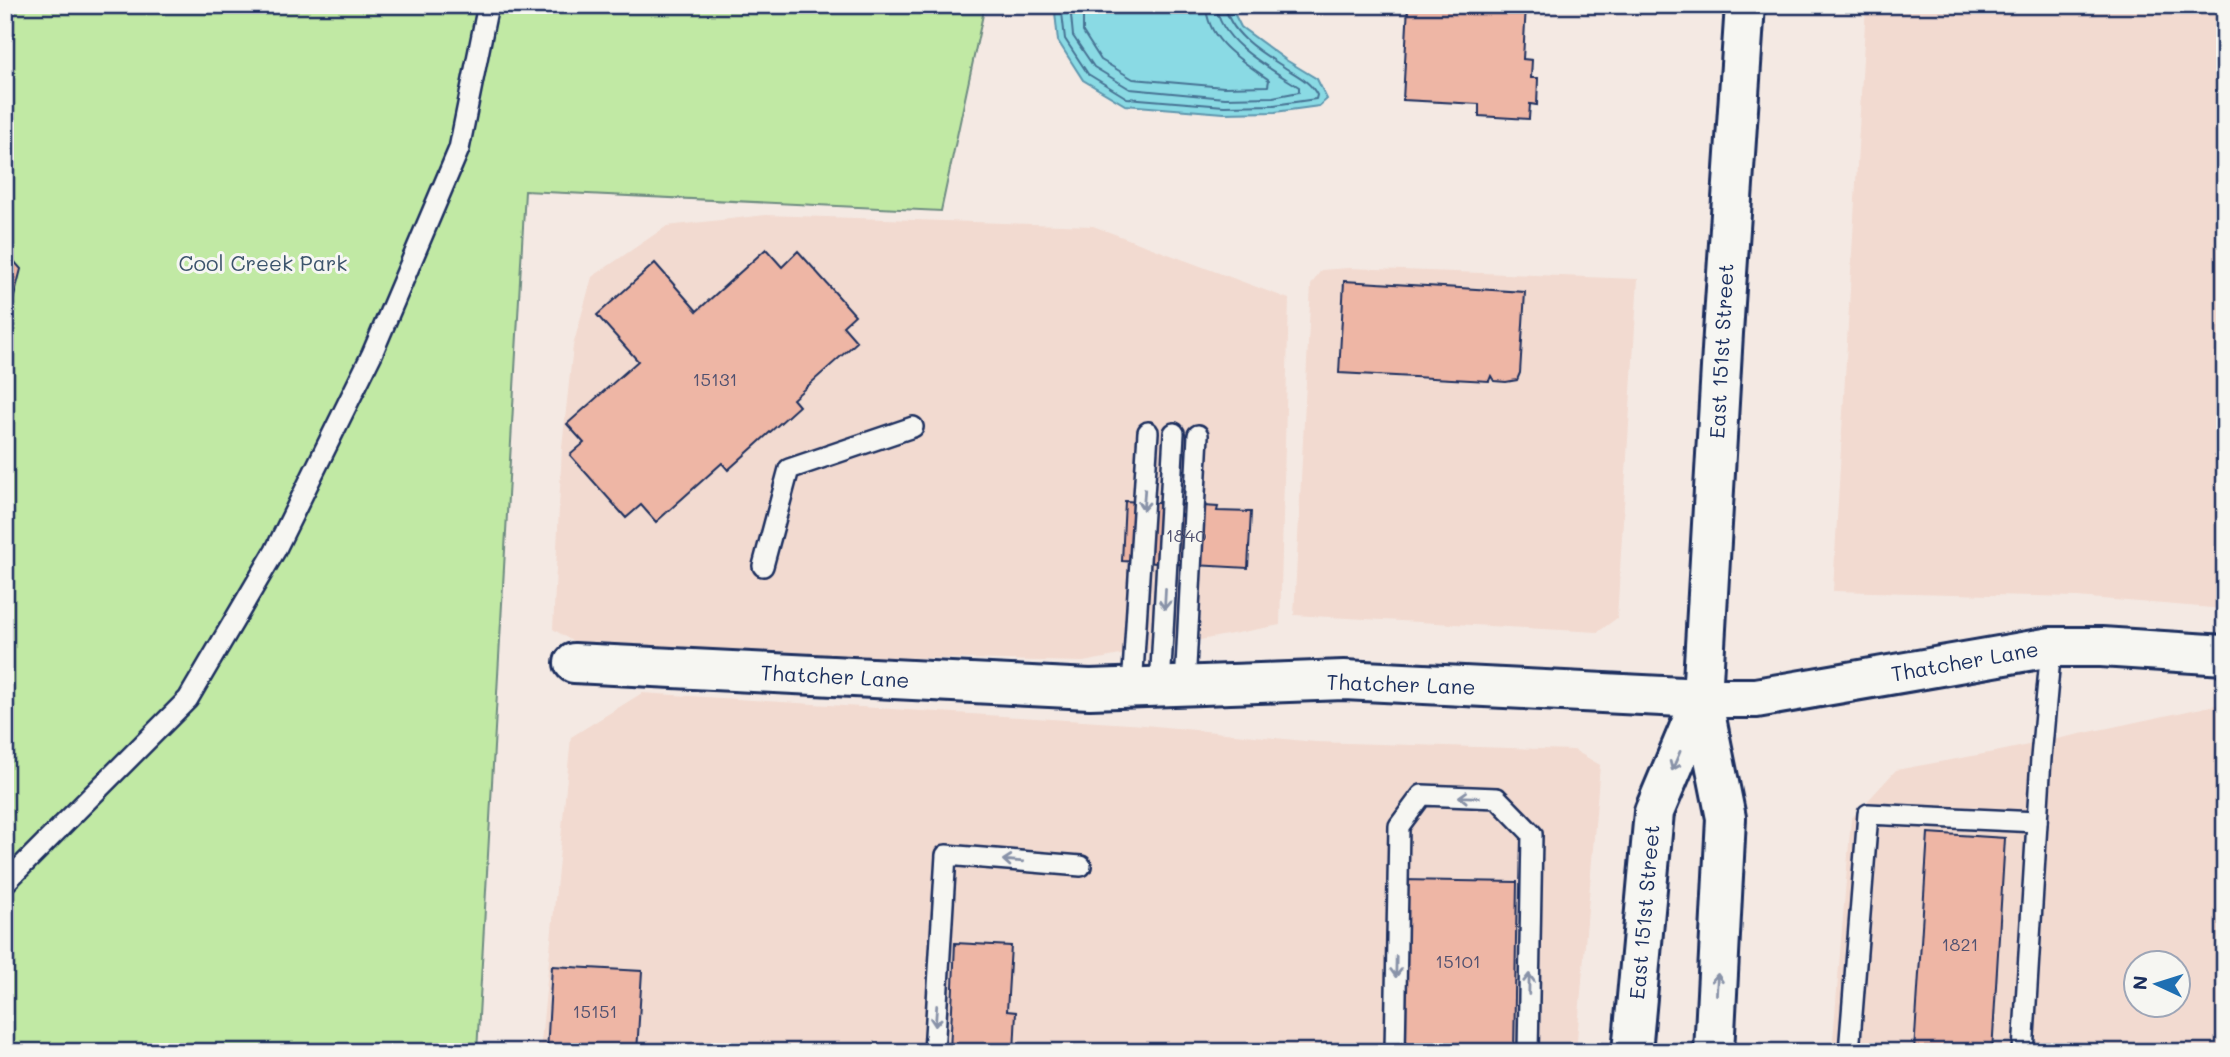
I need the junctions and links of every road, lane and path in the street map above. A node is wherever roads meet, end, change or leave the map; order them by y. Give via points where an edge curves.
1 (488, 5) edge
2 (1745, 5) edge
3 (913, 427) dead end
4 (1148, 432) dead end
5 (1174, 433) dead end
6 (1198, 435) dead end
7 (763, 566) dead end
8 (2051, 647) junction
9 (2225, 655) edge
10 (574, 663) dead end
11 (1159, 688) junction
12 (1702, 698) junction
13 (2037, 822) junction
14 (1081, 866) dead end
15 (5, 883) edge
16 (934, 1052) edge
17 (1395, 1052) edge
18 (1528, 1052) edge
19 (1632, 1052) edge
20 (1714, 1052) edge
21 (1849, 1052) edge
22 (2023, 1052) edge

1 - 15 lane via 459,149 372,354 275,551 188,699
2 - 12 street, East 151st Street
3 - 7 lane via 789,470
4 -> 11 lane
5 -> 11 lane
6 - 11 lane
8 - 9 street, Thatcher Lane
8 - 12 street, Thatcher Lane via 1756,698
8 - 13 lane
10 - 11 street, Thatcher Lane via 1077,689
11 - 12 street, Thatcher Lane via 1344,680
12 -> 19 street, East 151st Street via 1654,812
20 -> 12 street, East 151st Street via 1726,818
13 - 21 lane via 1868,814
13 - 22 lane
14 -> 16 lane via 946,855
18 -> 17 lane via 1532,834 1497,798 1422,794 1399,826

